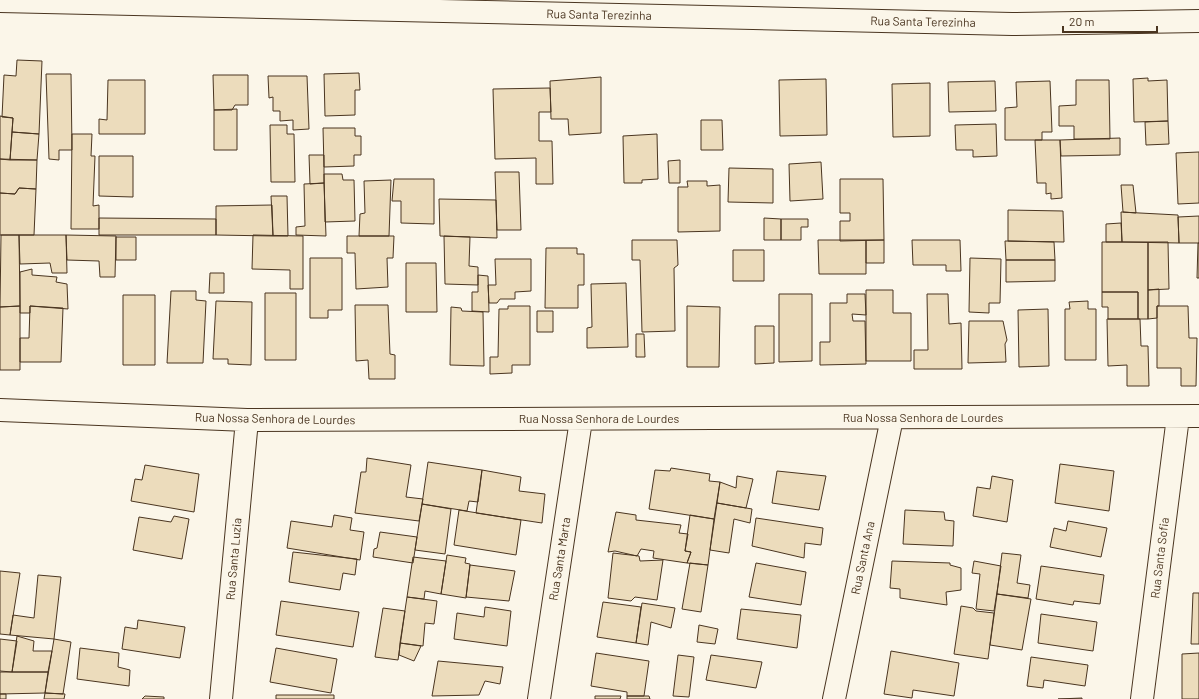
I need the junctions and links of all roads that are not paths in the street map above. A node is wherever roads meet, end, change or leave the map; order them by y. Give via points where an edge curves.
1 (0, 2) edge
2 (1199, 21) edge
3 (0, 410) edge
4 (1189, 416) edge
5 (892, 418) junction
6 (247, 420) junction
7 (581, 420) junction
8 (221, 699) edge
9 (538, 699) edge
10 (834, 699) edge
11 (1142, 699) edge

1 - 2 street, Rua Santa Terezinha via 1012,24
3 - 6 street, Rua Nossa Senhora de Lourdes
4 - 5 street, Rua Nossa Senhora de Lourdes
4 - 11 street, Rua Santa Sofia
5 - 7 street, Rua Nossa Senhora de Lourdes
5 - 10 street, Rua Santa Ana
6 - 7 street, Rua Nossa Senhora de Lourdes
6 - 8 street, Rua Santa Luzia
7 - 9 street, Rua Santa Marta

